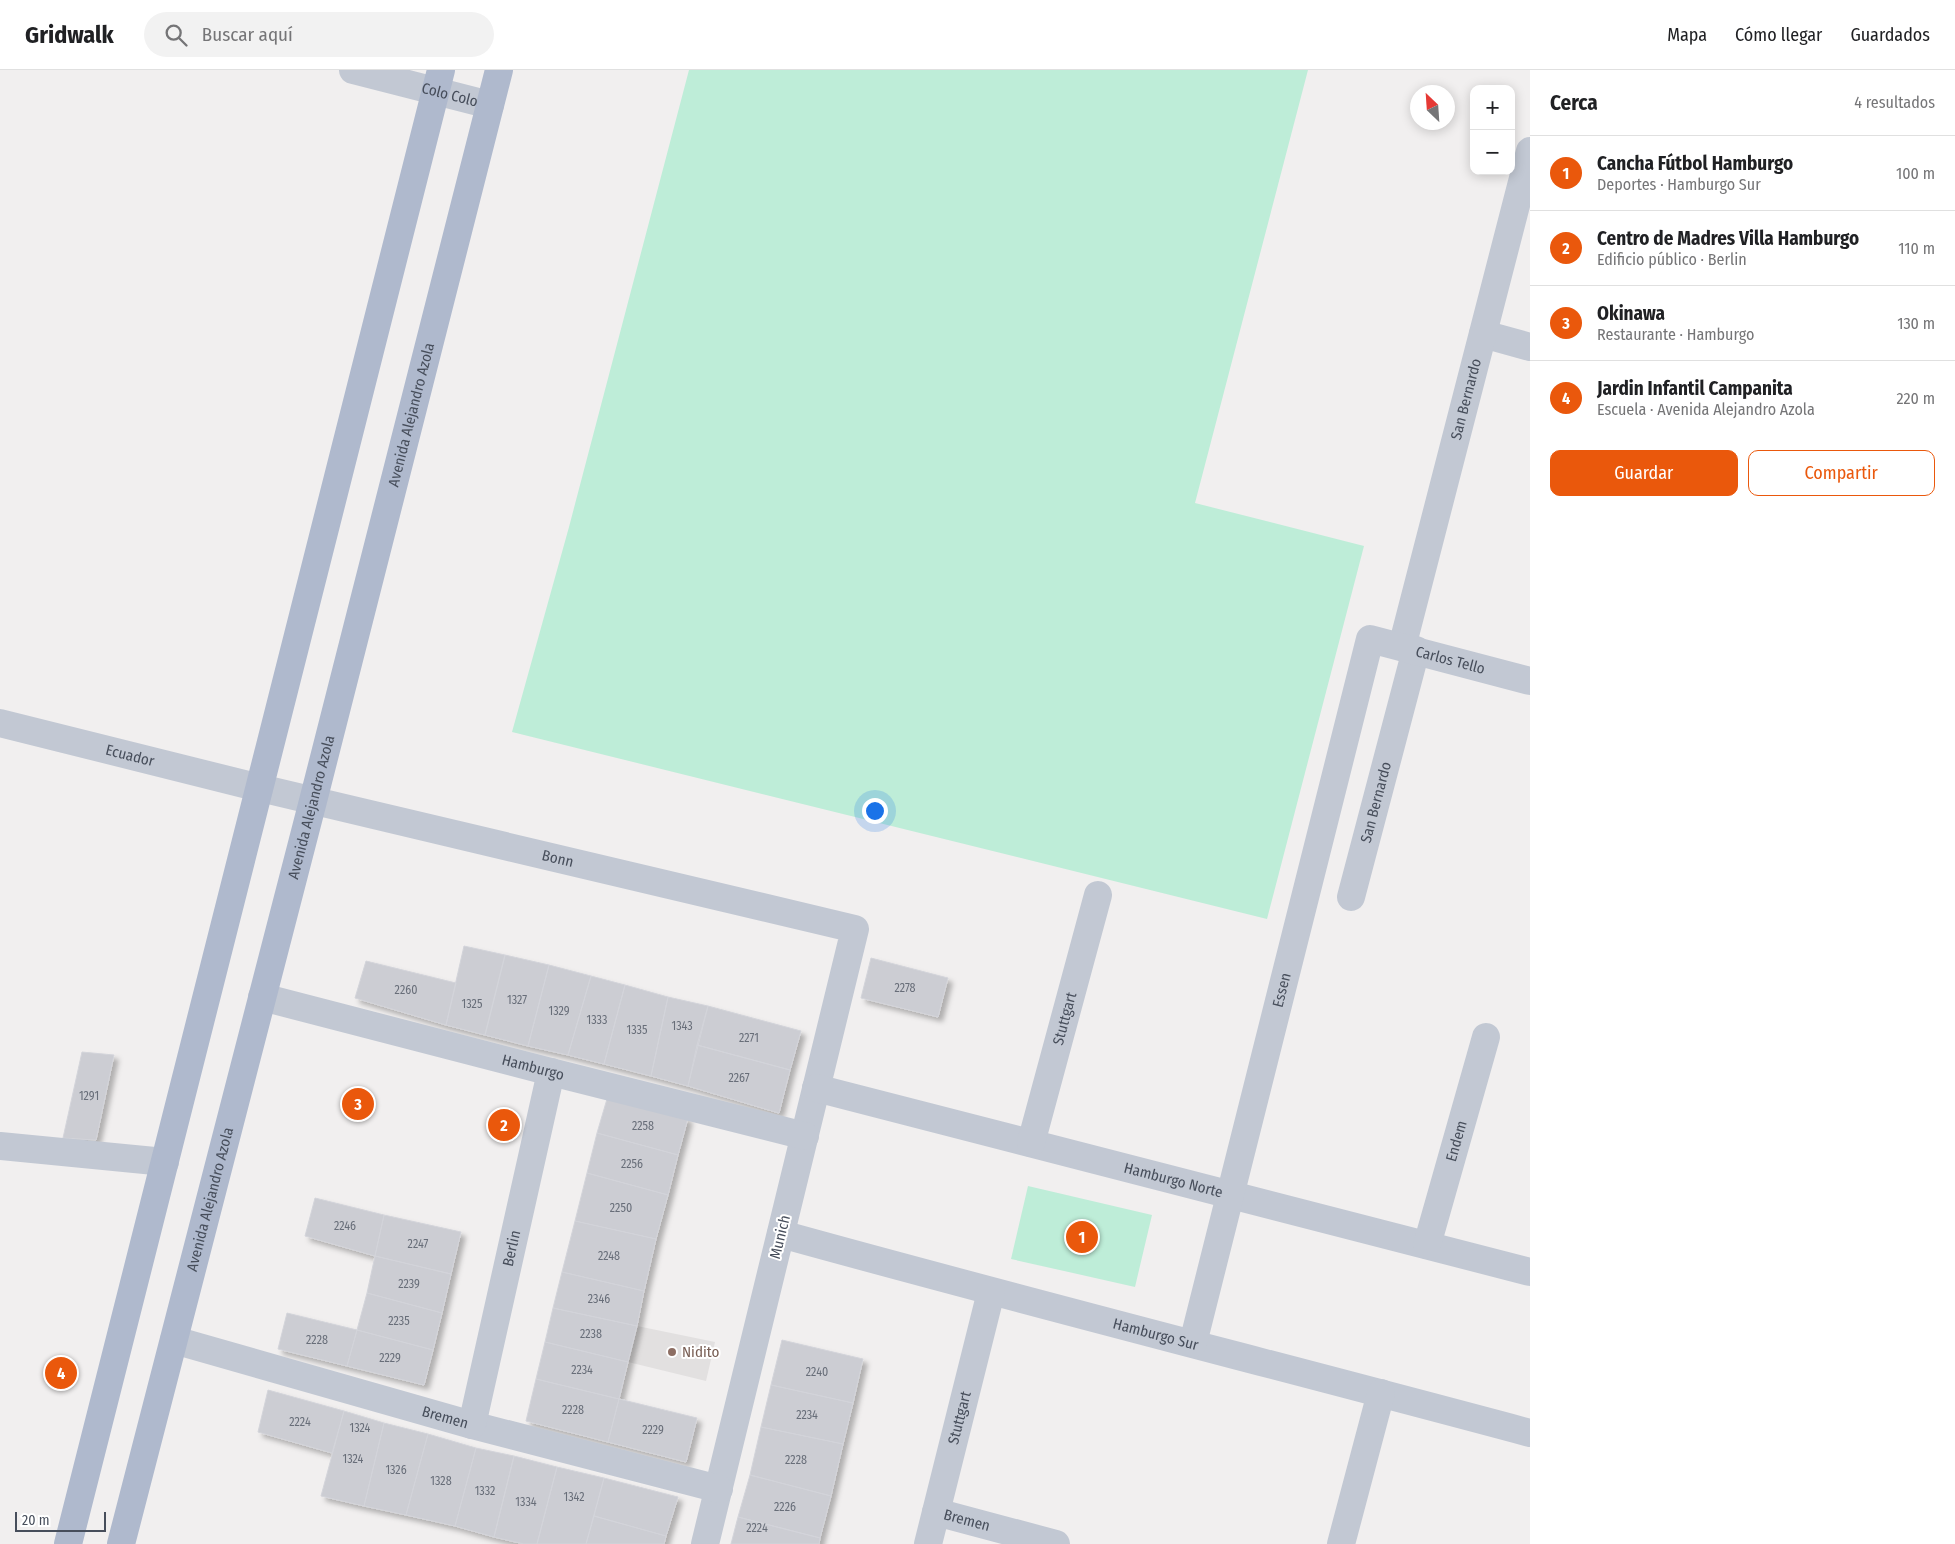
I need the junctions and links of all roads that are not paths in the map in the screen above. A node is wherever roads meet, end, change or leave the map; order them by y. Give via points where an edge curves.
1 (353, 70) edge
2 (499, 70) edge
3 (438, 81) edge
4 (490, 105) junction
5 (1530, 151) edge
6 (1483, 334) junction
7 (1530, 347) edge
8 (1370, 638) joint
9 (1409, 648) junction
10 (1530, 680) edge
11 (0, 723) edge
12 (260, 788) junction
13 (313, 801) junction
14 (1098, 895) dead end
15 (1351, 897) dead end
16 (855, 929) joint
17 (262, 997) junction
18 (1486, 1037) dead end
19 (551, 1072) junction
20 (816, 1088) junction
21 (805, 1136) junction
22 (1031, 1143) junction
23 (0, 1146) edge
24 (165, 1162) junction
25 (1232, 1195) junction
26 (781, 1234) junction
27 (1427, 1245) junction
28 (1530, 1272) edge
29 (991, 1292) junction
30 (174, 1340) junction
31 (1194, 1343) junction
32 (1381, 1393) junction
33 (472, 1424) junction
34 (1530, 1433) edge
35 (719, 1489) junction
36 (936, 1512) junction
37 (68, 1544) edge
38 (121, 1544) edge
39 (705, 1544) edge
40 (928, 1544) edge
41 (1056, 1544) edge
42 (1340, 1544) edge

1 - 3 street, Colo Colo
2 - 4 main road, Avenida Alejandro Azola
3 - 4 street, Colo Colo
3 - 12 main road
4 - 13 main road, Avenida Alejandro Azola
5 - 6 street, San Bernardo
6 - 7 street
6 - 9 street, San Bernardo
8 - 9 street, Carlos Tello
8 - 25 street, Essen
9 - 10 street, Carlos Tello
9 - 15 street, San Bernardo
11 - 12 street, Ecuador
12 - 13 street, Bonn
12 - 24 main road
13 - 16 street, Bonn
13 - 17 main road, Avenida Alejandro Azola
14 - 22 street, Stuttgart
16 - 20 street, Munich
17 - 19 street, Hamburgo
17 - 30 main road, Avenida Alejandro Azola
18 - 27 street, Endem
19 - 21 street, Hamburgo
19 - 33 street, Berlin
20 - 21 street, Munich
20 - 22 street, Hamburgo Norte
21 - 26 street, Munich
22 - 25 street, Hamburgo Norte
23 - 24 street
24 - 37 main road
25 - 27 street, Hamburgo Norte
25 - 31 street, Essen
26 - 29 street, Hamburgo Sur
26 - 35 street, Munich
27 - 28 street, Hamburgo Norte
29 - 31 street, Hamburgo Sur
29 - 36 street, Stuttgart
30 - 33 street, Bremen
30 - 38 main road, Avenida Alejandro Azola
31 - 32 street, Hamburgo Sur
32 - 34 street, Hamburgo Sur
32 - 42 street
33 - 35 street, Bremen
35 - 39 street, Munich
36 - 40 street, Stuttgart
36 - 41 street, Bremen

